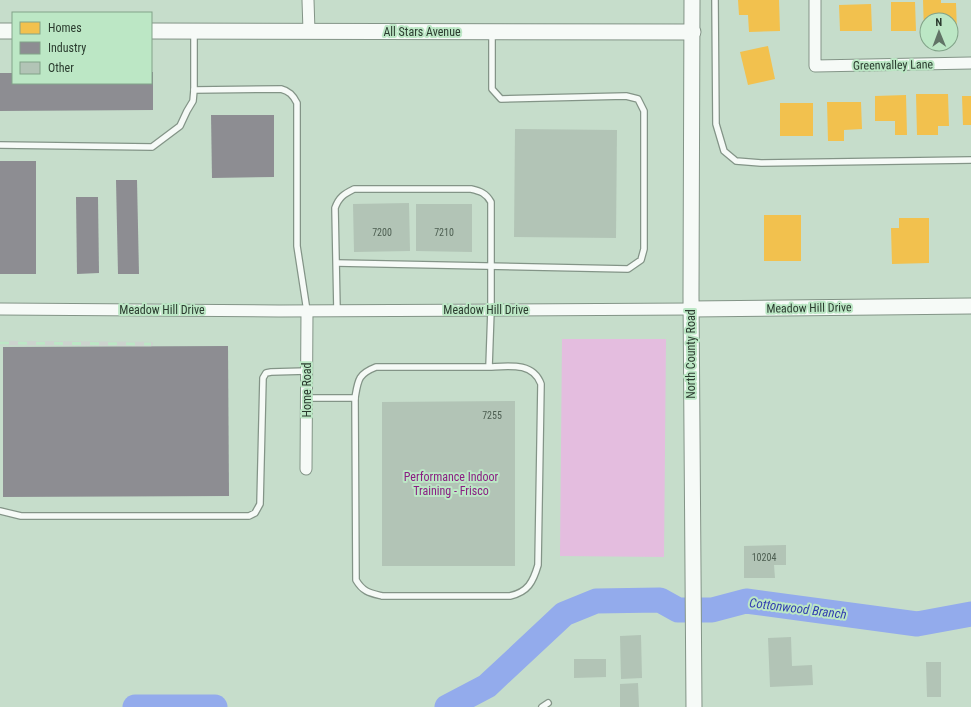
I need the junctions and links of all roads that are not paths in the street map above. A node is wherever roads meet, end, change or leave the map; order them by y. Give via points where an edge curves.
1 (308, 0) edge
2 (692, 0) edge
3 (715, 0) edge
4 (814, 0) edge
5 (0, 31) edge
6 (12, 31) edge
7 (152, 31) edge
8 (194, 31) junction
9 (309, 31) junction
10 (492, 32) junction
11 (693, 32) junction
12 (971, 63) edge
13 (194, 90) junction
14 (0, 145) edge
15 (971, 160) edge
16 (337, 262) junction
17 (491, 266) junction
18 (971, 306) edge
19 (0, 309) edge
20 (690, 309) junction
21 (337, 310) junction
22 (491, 310) junction
23 (307, 311) junction
24 (489, 367) junction
25 (307, 371) junction
26 (307, 398) junction
27 (355, 398) junction
28 (306, 469) dead end
29 (0, 511) edge
30 (548, 703) dead end
31 (542, 707) edge
32 (694, 707) edge

1 - 9 street
2 - 11 street, North County Road
3 - 15 lane via 716,124 724,151 736,161 761,163
4 - 12 street, Greenvalley Lane via 815,66
5 - 6 street
7 - 8 street, All Stars Avenue
8 - 9 street, All Stars Avenue
8 - 13 lane
9 - 10 street, All Stars Avenue
10 - 11 street, All Stars Avenue
10 - 17 lane via 492,89 501,99 626,96 638,99 644,110 644,248 641,260 628,269
11 - 20 street, North County Road
13 - 14 lane via 193,100 180,126 152,147
13 - 23 lane via 281,89 293,95 297,102 297,246
16 - 17 lane
16 - 17 lane via 335,208 338,199 344,194 354,189 471,189 481,191 491,202
16 - 21 lane
17 - 22 lane
18 - 20 street, Meadow Hill Drive
19 - 23 street, Meadow Hill Drive
20 - 22 street, Meadow Hill Drive
20 - 32 street, North County Road
21 - 22 street, Meadow Hill Drive
21 - 23 street, Meadow Hill Drive
22 - 24 lane
23 - 25 street, Home Road
24 - 27 lane via 376,367 360,376
24 - 27 lane via 516,366 530,370 542,384 538,565 527,589 510,596 382,596 367,593 361,588 356,580
25 - 26 street, Home Road
25 - 29 lane via 271,372 266,373 263,378 260,504 255,513 249,516 21,516
26 - 27 lane
26 - 28 street, Home Road
30 - 31 lane

